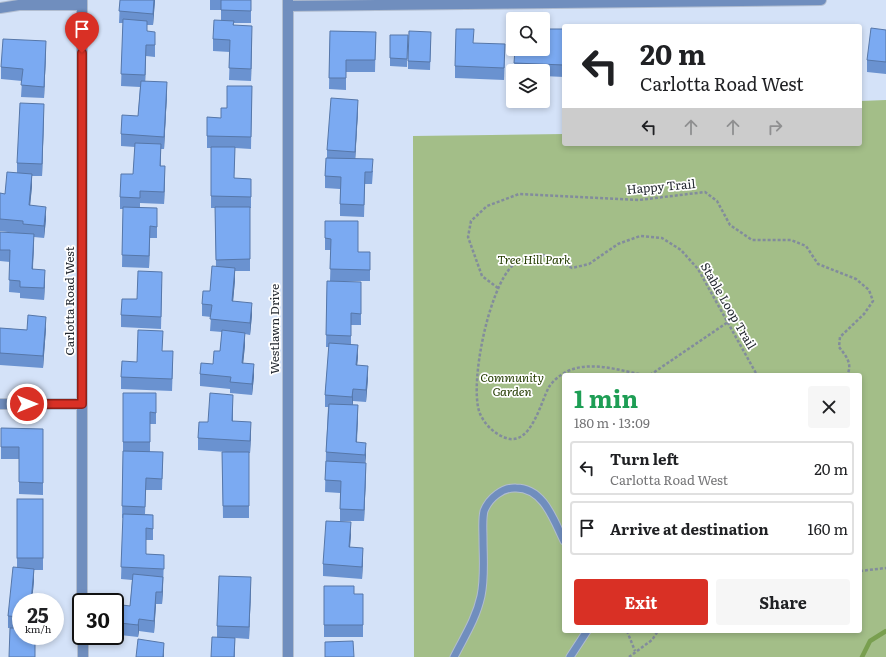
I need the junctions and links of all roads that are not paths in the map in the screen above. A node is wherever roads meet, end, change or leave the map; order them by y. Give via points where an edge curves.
1 (821, 0) edge
2 (82, 3) edge
3 (288, 3) edge
4 (0, 8) edge
5 (0, 404) edge
6 (82, 404) junction
7 (562, 537) edge
8 (82, 593) edge
9 (586, 633) edge
10 (82, 645) edge
11 (83, 657) edge
12 (288, 657) edge
13 (454, 657) edge
14 (570, 657) edge

1 - 3 street
2 - 4 street
2 - 6 street, Carlotta Road West
3 - 12 street, Westlawn Drive
5 - 6 street
6 - 8 street, Carlotta Road West
7 - 13 lane via 548,508 535,493 508,487 498,494 484,511 484,579 481,596 475,616
9 - 14 lane
10 - 11 street

